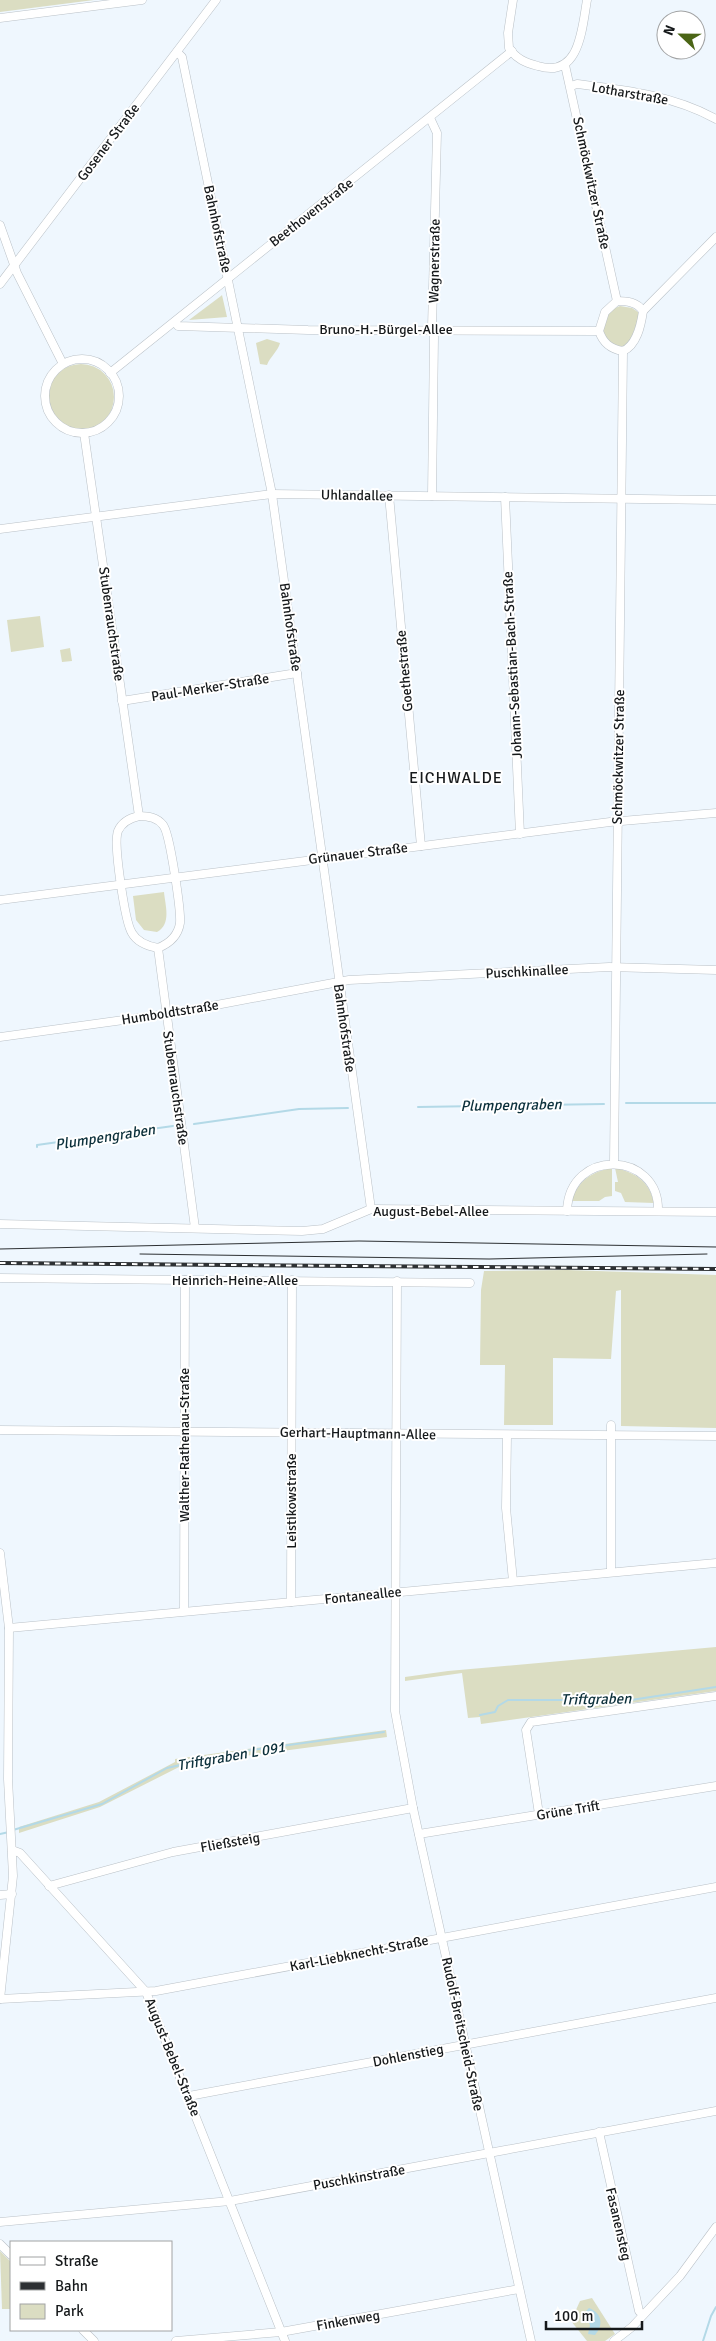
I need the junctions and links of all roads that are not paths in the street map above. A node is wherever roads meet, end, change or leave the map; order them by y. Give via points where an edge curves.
1 (142, 0) edge
2 (216, 0) edge
3 (513, 0) edge
4 (587, 0) edge
5 (0, 18) edge
6 (512, 51) junction
7 (177, 52) junction
8 (565, 65) junction
9 (571, 86) junction
10 (430, 118) junction
11 (716, 119) edge
12 (0, 224) edge
13 (716, 237) edge
14 (14, 265) junction
15 (228, 278) junction
16 (0, 284) edge
17 (617, 301) junction
18 (643, 311) junction
19 (174, 322) junction
20 (238, 327) junction
21 (432, 328) junction
22 (599, 331) junction
23 (623, 351) junction
24 (63, 364) junction
25 (110, 373) junction
26 (84, 433) junction
27 (272, 494) junction
28 (389, 496) junction
29 (432, 496) junction
30 (505, 497) junction
31 (621, 498) junction
32 (716, 500) edge
33 (97, 517) junction
34 (0, 529) edge
35 (297, 674) junction
36 (122, 701) junction
37 (716, 813) edge
38 (139, 816) junction
39 (617, 821) junction
40 (520, 834) junction
41 (421, 846) junction
42 (322, 858) junction
43 (174, 877) junction
44 (121, 884) junction
45 (0, 900) edge
46 (158, 948) junction
47 (615, 967) junction
48 (716, 970) edge
49 (339, 981) junction
50 (166, 1014) junction
51 (0, 1037) edge
52 (614, 1163) junction
53 (371, 1209) junction
54 (567, 1211) junction
55 (658, 1212) junction
56 (716, 1212) edge
57 (0, 1224) edge
58 (195, 1228) junction
59 (0, 1278) edge
60 (185, 1280) junction
61 (292, 1280) junction
62 (397, 1281) junction
63 (470, 1283) dead end
64 (611, 1426) dead end
65 (0, 1430) edge
66 (184, 1432) junction
67 (291, 1433) junction
68 (396, 1434) junction
69 (507, 1435) junction
70 (611, 1435) junction
71 (716, 1436) edge
72 (0, 1552) edge
73 (716, 1563) edge
74 (611, 1572) junction
75 (512, 1581) junction
76 (395, 1592) junction
77 (291, 1602) junction
78 (184, 1611) junction
79 (4, 1617) edge
80 (9, 1628) junction
81 (716, 1696) edge
82 (4, 1780) edge
83 (716, 1786) edge
84 (413, 1808) junction
85 (539, 1814) junction
86 (419, 1834) junction
87 (12, 1850) junction
88 (49, 1886) junction
89 (716, 1888) edge
90 (12, 1894) junction
91 (0, 1895) edge
92 (442, 1938) junction
93 (146, 1992) junction
94 (716, 1998) edge
95 (0, 1999) edge
96 (466, 2044) junction
97 (189, 2096) junction
98 (716, 2111) edge
99 (599, 2132) junction
100 (489, 2153) junction
101 (230, 2201) junction
102 (0, 2222) edge
103 (716, 2227) edge
104 (0, 2244) edge
105 (10, 2254) edge
106 (519, 2289) junction
107 (643, 2315) junction
108 (85, 2331) edge
109 (281, 2332) junction
110 (94, 2341) edge
111 (176, 2341) edge
112 (285, 2341) edge
113 (531, 2341) edge
114 (614, 2341) edge

1 - 5 street
2 - 7 street, Gosener Straße
3 - 6 street via 508,38
4 - 8 street via 575,53
6 - 8 street via 525,62 542,68
6 - 10 street, Beethovenstraße
7 - 14 street, Gosener Straße
7 - 15 street, Bahnhofstraße via 182,57
8 - 9 street, Schmöckwitzer Straße
9 - 11 street, Lotharstraße via 577,84 639,92 672,100
9 - 17 street, Schmöckwitzer Straße
10 - 15 street, Beethovenstraße
10 - 21 street, Wagnerstraße via 437,133
12 - 14 street
13 - 18 street
14 - 16 street, Gosener Straße
14 - 24 street
15 - 19 street, Beethovenstraße
15 - 20 street, Bahnhofstraße
17 - 18 street via 638,305
17 - 22 street via 605,312
18 - 23 street via 633,344
19 - 20 street, Bruno-H.-Bürgel-Allee via 178,326
19 - 25 street, Beethovenstraße
20 - 21 street, Bruno-H.-Bürgel-Allee via 308,330
20 - 27 street, Bahnhofstraße
21 - 22 street, Bruno-H.-Bürgel-Allee
21 - 29 street, Wagnerstraße
22 - 23 street via 607,344
23 - 31 street, Schmöckwitzer Straße
24 - 25 street via 78,359 90,360
24 - 26 street via 46,385 48,410 62,427
25 - 26 street via 118,389 115,412 101,428
26 - 33 street, Stubenrauchstraße
27 - 28 street, Uhlandallee
27 - 33 street, Uhlandallee
27 - 35 street, Bahnhofstraße
28 - 29 street, Uhlandallee
28 - 41 street, Goethestraße
29 - 30 street, Uhlandallee
30 - 31 street, Uhlandallee
30 - 40 street, Johann-Sebastian-Bach-Straße
31 - 32 street, Uhlandallee
31 - 39 street, Schmöckwitzer Straße
33 - 34 street, Uhlandallee
33 - 36 street, Stubenrauchstraße
35 - 36 street, Paul-Merker-Straße
35 - 42 street, Bahnhofstraße
36 - 38 street, Stubenrauchstraße
37 - 39 street, Grünauer Straße
38 - 43 street via 154,818 165,827
38 - 44 street via 124,823 117,836
39 - 40 street, Grünauer Straße
39 - 47 street, Schmöckwitzer Straße
40 - 41 street, Grünauer Straße
41 - 42 street, Grünauer Straße
42 - 43 street, Grünauer Straße
42 - 49 street, Bahnhofstraße
43 - 44 street, Grünauer Straße
43 - 46 street via 180,924 172,939
44 - 45 street, Grünauer Straße
44 - 46 street via 127,926 132,935 143,944
46 - 50 street, Stubenrauchstraße
47 - 48 street, Puschkinallee
47 - 49 street, Puschkinallee
47 - 52 street, Schmöckwitzer Straße
49 - 50 street, Humboldtstraße
49 - 53 street, Bahnhofstraße
50 - 51 street, Humboldtstraße
50 - 58 street, Stubenrauchstraße
52 - 54 street via 599,1166 582,1176 570,1193
52 - 55 street via 647,1179 658,1201
53 - 54 street, August-Bebel-Allee
53 - 58 street, August-Bebel-Allee via 313,1231
54 - 55 street, August-Bebel-Allee
55 - 56 street, August-Bebel-Allee
57 - 58 street, August-Bebel-Allee
59 - 60 street, Heinrich-Heine-Allee
60 - 61 street, Heinrich-Heine-Allee
60 - 66 street, Walther-Rathenau-Straße
61 - 62 street, Heinrich-Heine-Allee
61 - 67 street, Leistikowstraße
62 - 63 street, Heinrich-Heine-Allee
62 - 68 street, Rudolf-Breitscheid-Straße
64 - 70 street
65 - 66 street, Gerhart-Hauptmann-Allee
66 - 67 street, Gerhart-Hauptmann-Allee
66 - 78 street, Walther-Rathenau-Straße
67 - 68 street, Gerhart-Hauptmann-Allee
67 - 77 street, Leistikowstraße
68 - 69 street, Gerhart-Hauptmann-Allee
68 - 76 street, Rudolf-Breitscheid-Straße
69 - 70 street, Gerhart-Hauptmann-Allee
69 - 75 street via 506,1508
70 - 71 street, Gerhart-Hauptmann-Allee
70 - 74 street
72 - 79 street
73 - 74 street, Fontaneallee
74 - 75 street, Fontaneallee
75 - 76 street, Fontaneallee
76 - 77 street, Fontaneallee
76 - 84 street, Rudolf-Breitscheid-Straße via 397,1727
77 - 78 street, Fontaneallee
78 - 80 street, Fontaneallee
79 - 80 street
80 - 82 street
81 - 85 street via 531,1722 526,1730
82 - 87 street
83 - 85 street, Grüne Trift
84 - 86 street, Rudolf-Breitscheid-Straße
84 - 88 street, Fließsteig via 173,1852
85 - 86 street, Grüne Trift
86 - 92 street, Rudolf-Breitscheid-Straße
87 - 88 street, August-Bebel-Straße via 20,1853
87 - 90 street
88 - 93 street, August-Bebel-Straße
89 - 92 street, Karl-Liebknecht-Straße
90 - 91 street
90 - 95 street
92 - 93 street, Karl-Liebknecht-Straße
92 - 96 street, Rudolf-Breitscheid-Straße
93 - 95 street, Karl-Liebknecht-Straße
93 - 97 street, August-Bebel-Straße
94 - 96 street, Dohlenstieg
96 - 97 street, Dohlenstieg
96 - 100 street, Rudolf-Breitscheid-Straße
97 - 101 street, August-Bebel-Straße
98 - 99 street, Puschkinstraße
99 - 100 street, Puschkinstraße
99 - 107 street, Fasanensteg via 639,2311
100 - 101 street, Puschkinstraße
100 - 106 street, Rudolf-Breitscheid-Straße
101 - 102 street, Puschkinstraße
101 - 109 street, August-Bebel-Straße
103 - 107 street via 680,2276
104 - 105 street
106 - 109 street, Finkenweg
106 - 113 street, Rudolf-Breitscheid-Straße
107 - 114 street
108 - 110 street
109 - 111 street, Finkenweg
109 - 112 street, August-Bebel-Straße

